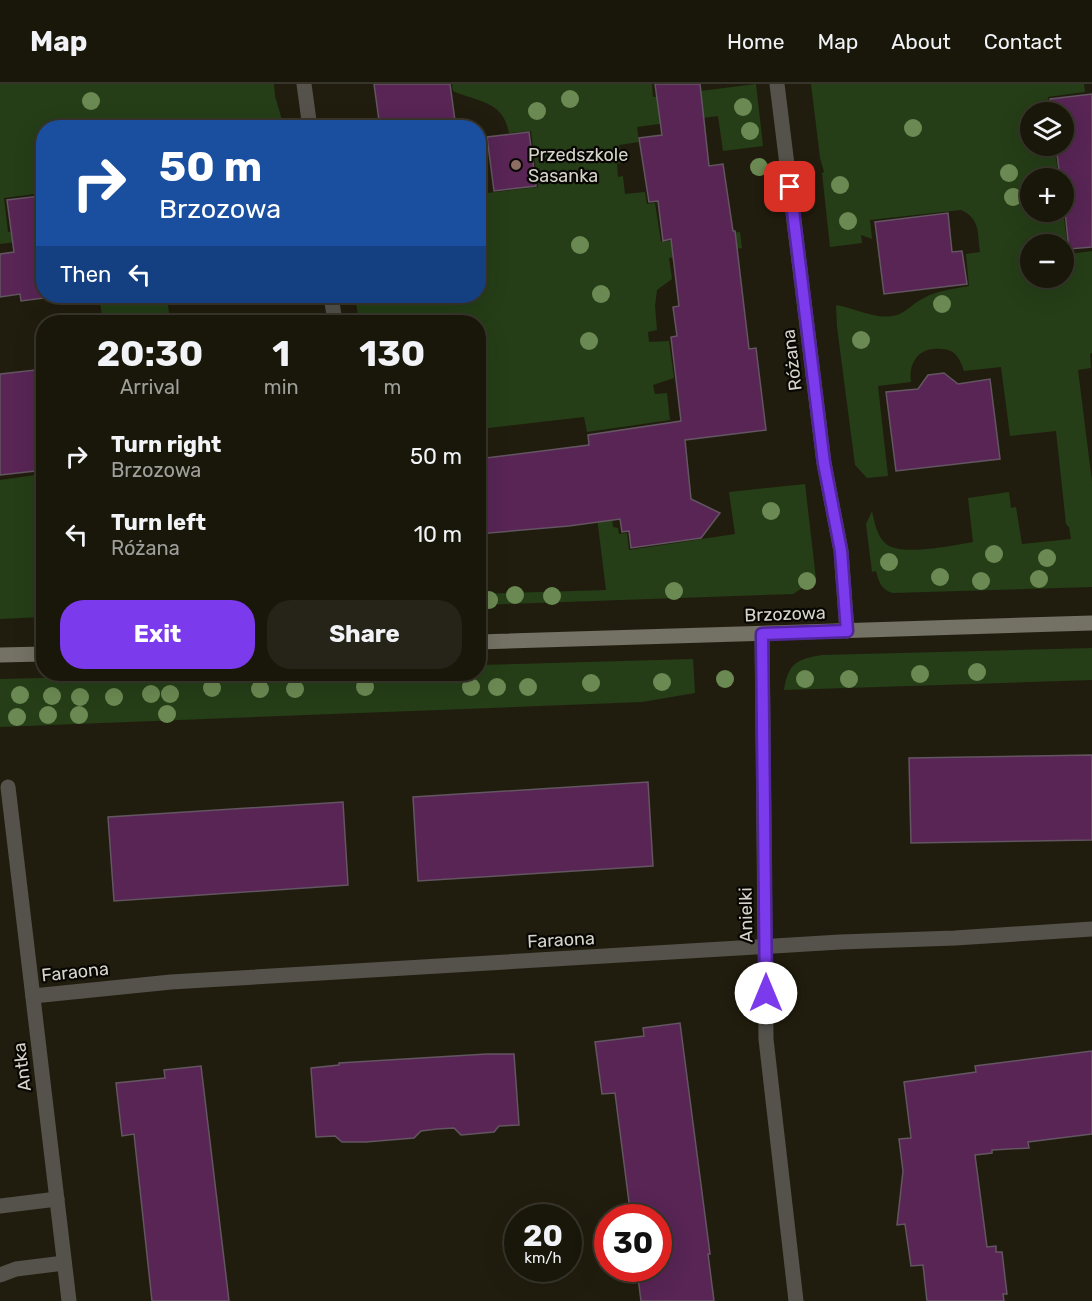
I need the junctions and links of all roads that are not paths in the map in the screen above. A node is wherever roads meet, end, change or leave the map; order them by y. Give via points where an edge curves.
1 (304, 84) edge
2 (777, 84) edge
3 (309, 120) edge
4 (1092, 623) edge
5 (847, 631) junction
6 (762, 634) junction
7 (486, 642) edge
8 (36, 654) edge
9 (0, 655) edge
10 (8, 787) dead end
11 (1092, 929) edge
12 (767, 947) junction
13 (33, 996) junction
14 (57, 1199) junction
15 (0, 1206) edge
16 (64, 1263) junction
17 (0, 1275) edge
18 (69, 1301) edge
19 (796, 1301) edge

1 - 3 street
2 - 5 street, Różana via 824,463 841,551
4 - 5 street, Brzozowa
5 - 6 street, Brzozowa
6 - 7 street, Brzozowa
6 - 12 street, Anielki
8 - 9 street
10 - 13 street, Antka
11 - 12 street, Faraona
12 - 13 street, Faraona via 171,982
12 - 19 street, Anielki via 766,1039
13 - 14 street, Antka
14 - 15 street
14 - 16 street, Antka
16 - 17 street
16 - 18 street, Antka

